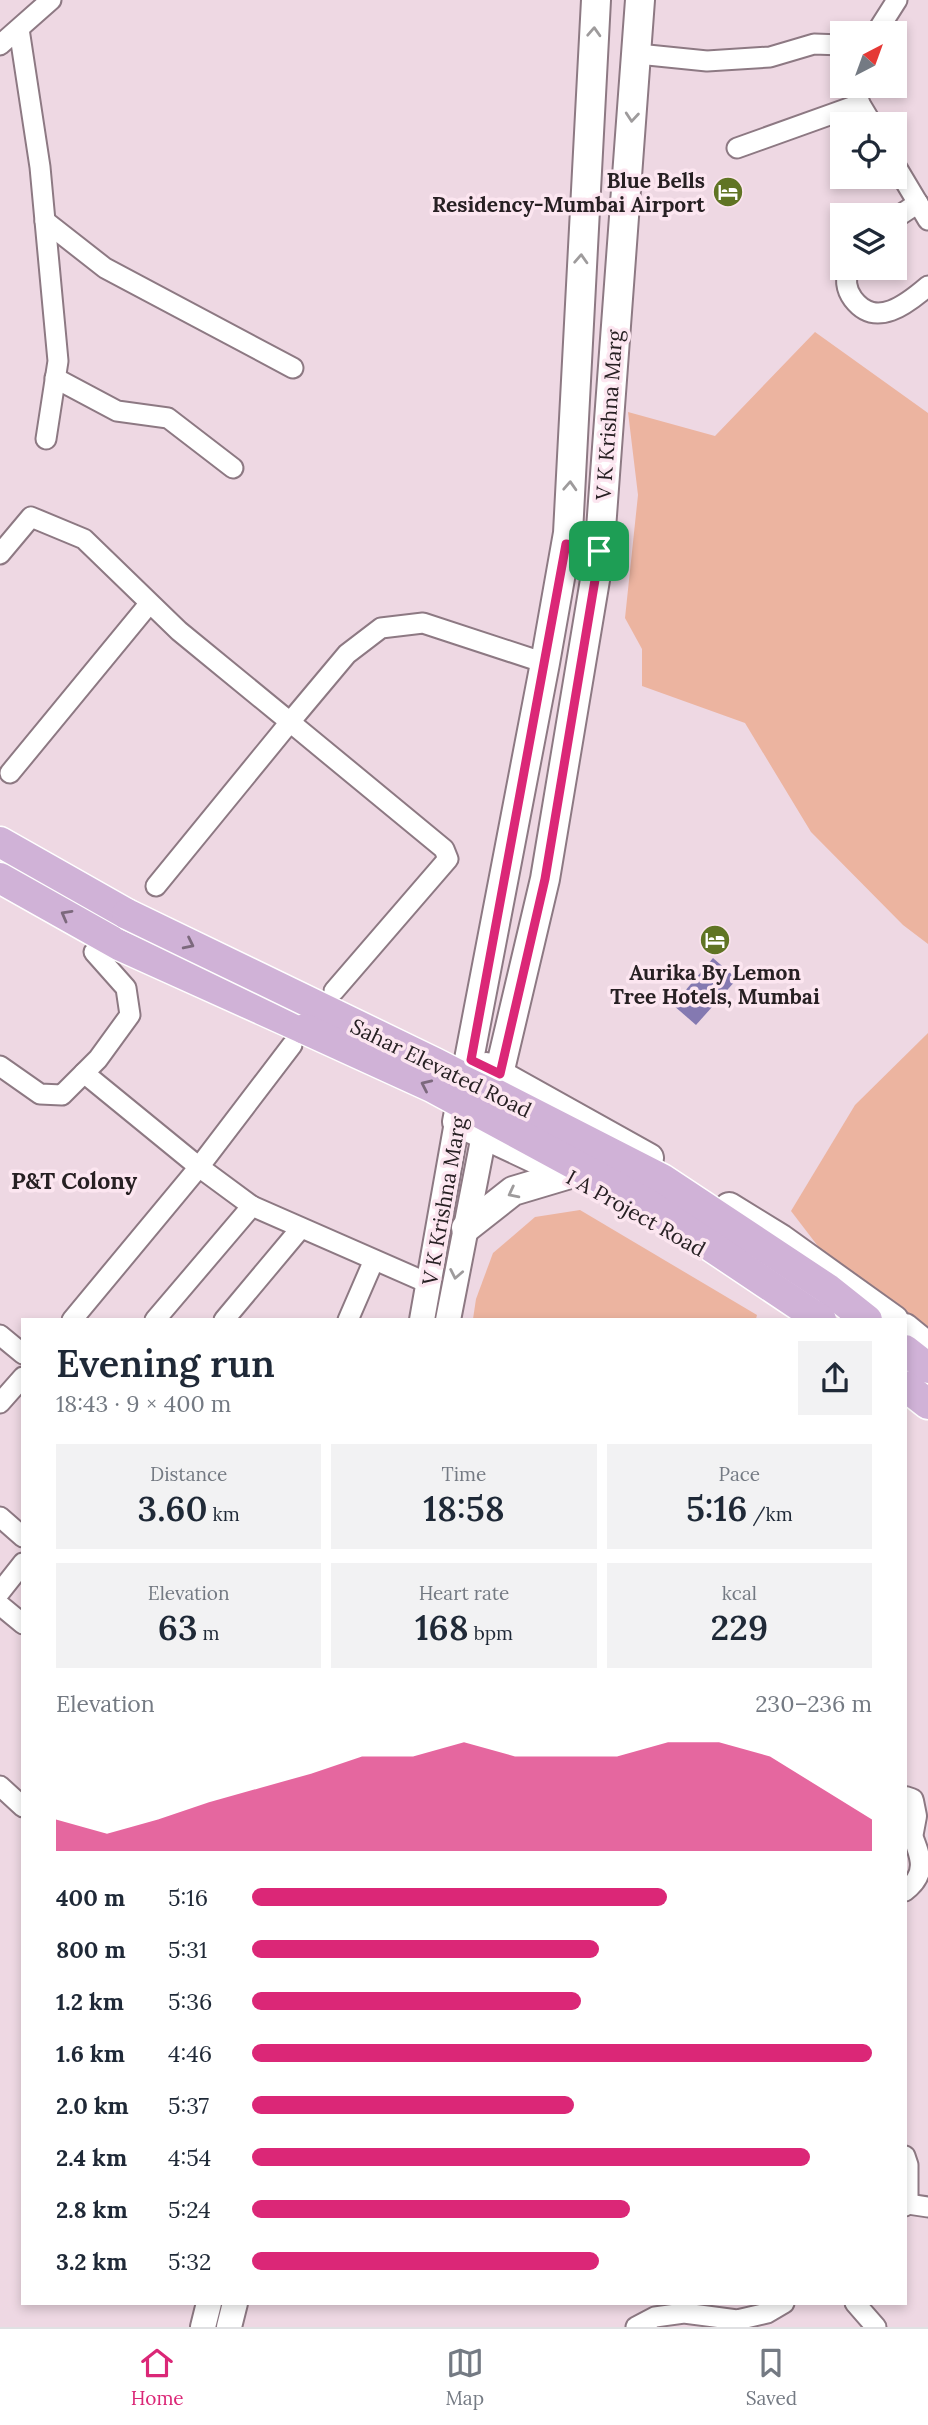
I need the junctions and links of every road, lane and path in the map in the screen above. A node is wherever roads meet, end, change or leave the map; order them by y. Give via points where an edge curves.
1 (51, 0) edge
2 (596, 0) edge
3 (640, 0) edge
4 (897, 0) edge
5 (884, 21) edge
6 (19, 29) junction
7 (0, 45) edge
8 (830, 45) edge
9 (638, 54) junction
10 (850, 98) edge
11 (737, 148) dead end
12 (907, 185) edge
13 (918, 203) junction
14 (907, 210) edge
15 (928, 220) edge
16 (45, 221) junction
17 (845, 280) edge
18 (928, 286) edge
19 (293, 368) dead end
20 (55, 378) junction
21 (46, 439) dead end
22 (233, 468) dead end
23 (566, 544) junction
24 (599, 551) junction
25 (0, 554) edge
26 (149, 604) junction
27 (545, 663) junction
28 (290, 722) junction
29 (10, 772) dead end
30 (0, 842) edge
31 (0, 878) edge
32 (156, 886) dead end
33 (94, 952) dead end
34 (334, 991) dead end
35 (510, 1031) junction
36 (292, 1045) dead end
37 (471, 1060) junction
38 (2, 1073) edge
39 (84, 1073) junction
40 (500, 1074) junction
41 (554, 1103) junction
42 (457, 1122) junction
43 (484, 1135) junction
44 (199, 1167) junction
45 (570, 1174) junction
46 (252, 1206) junction
47 (301, 1228) junction
48 (466, 1228) junction
49 (374, 1260) junction
50 (430, 1284) junction
51 (74, 1318) edge
52 (157, 1318) edge
53 (225, 1318) edge
54 (349, 1318) edge
55 (422, 1318) edge
56 (448, 1318) edge
57 (803, 1318) edge
58 (818, 1318) edge
59 (864, 1318) edge
60 (891, 1318) edge
61 (907, 1330) edge
62 (0, 1335) edge
63 (928, 1347) edge
64 (21, 1352) edge
65 (907, 1352) edge
66 (928, 1368) edge
67 (21, 1379) edge
68 (907, 1388) edge
69 (907, 1402) edge
70 (0, 1403) edge
71 (928, 1404) edge
72 (928, 1418) edge
73 (0, 1517) edge
74 (21, 1535) edge
75 (21, 1566) edge
76 (0, 1592) edge
77 (0, 1605) edge
78 (21, 1622) edge
79 (0, 1786) edge
80 (907, 1800) edge
81 (21, 1805) edge
82 (908, 1832) edge
83 (907, 1890) edge
84 (907, 2162) edge
85 (907, 2185) edge
86 (907, 2205) edge
87 (928, 2207) edge
88 (208, 2305) edge
89 (234, 2305) edge
90 (781, 2305) edge
91 (857, 2305) edge
92 (203, 2327) edge
93 (229, 2327) edge
94 (636, 2327) edge
95 (876, 2327) edge

1 - 6 street
23 -> 2 main road, V K Krishna Marg
3 - 9 main road, V K Krishna Marg
4 - 5 street
6 - 7 street
6 - 16 street
8 - 9 street via 814,44 769,57 706,61
9 -> 24 main road, V K Krishna Marg
10 - 11 street
12 - 13 street
13 - 14 street
13 - 15 street
16 - 19 street via 105,268
16 - 20 street via 58,361
17 - 18 street via 859,307 876,314 899,308
20 - 21 street
20 - 22 street via 117,411 168,418
23 - 24 main road
23 - 27 main road, V K Krishna Marg
24 - 35 main road, V K Krishna Marg via 545,879
25 - 26 street via 31,517 83,539
26 - 28 street
26 - 29 street
27 - 28 street via 424,623 381,628 347,654
27 - 37 main road, V K Krishna Marg
28 - 32 street
28 - 34 street via 444,849 448,859
30 -> 59 main road, Sahar Elevated Road, bridge via 134,918 435,1063 662,1180
58 -> 31 main road, Sahar Elevated Road, bridge via 646,1203 456,1100 119,944
33 - 39 street via 126,988 131,1015
35 - 40 main road, V K Krishna Marg
35 - 41 main road via 526,1073
36 - 44 street
37 - 40 main road
37 - 42 main road, V K Krishna Marg
38 - 39 street via 40,1094 62,1095
39 - 44 street
40 - 41 main road
40 - 43 main road, V K Krishna Marg
41 - 60 main road via 781,1239
42 - 43 main road, I A Project Road
42 - 50 street, V K Krishna Marg
43 - 45 main road, I A Project Road
43 - 48 street, V K Krishna Marg
44 - 46 street
44 - 51 street
45 -> 48 main road via 513,1191
45 - 57 main road, I A Project Road via 687,1239
46 - 47 street
46 - 52 street
47 - 49 street
47 - 53 street
48 -> 56 street, V K Krishna Marg
49 - 50 street
49 - 54 street
50 - 55 street, V K Krishna Marg
61 - 63 main road
62 - 64 street
65 - 66 main road
67 - 70 street
68 - 71 main road
69 - 72 main road
73 - 74 street
75 - 76 street
77 - 78 street
79 - 81 street
80 - 82 street via 915,1816
82 - 83 street via 923,1858 923,1873
84 - 85 street
86 - 87 street
88 - 92 street
89 - 93 street
90 - 94 street via 767,2314 737,2320 684,2313 655,2317
91 - 95 street

